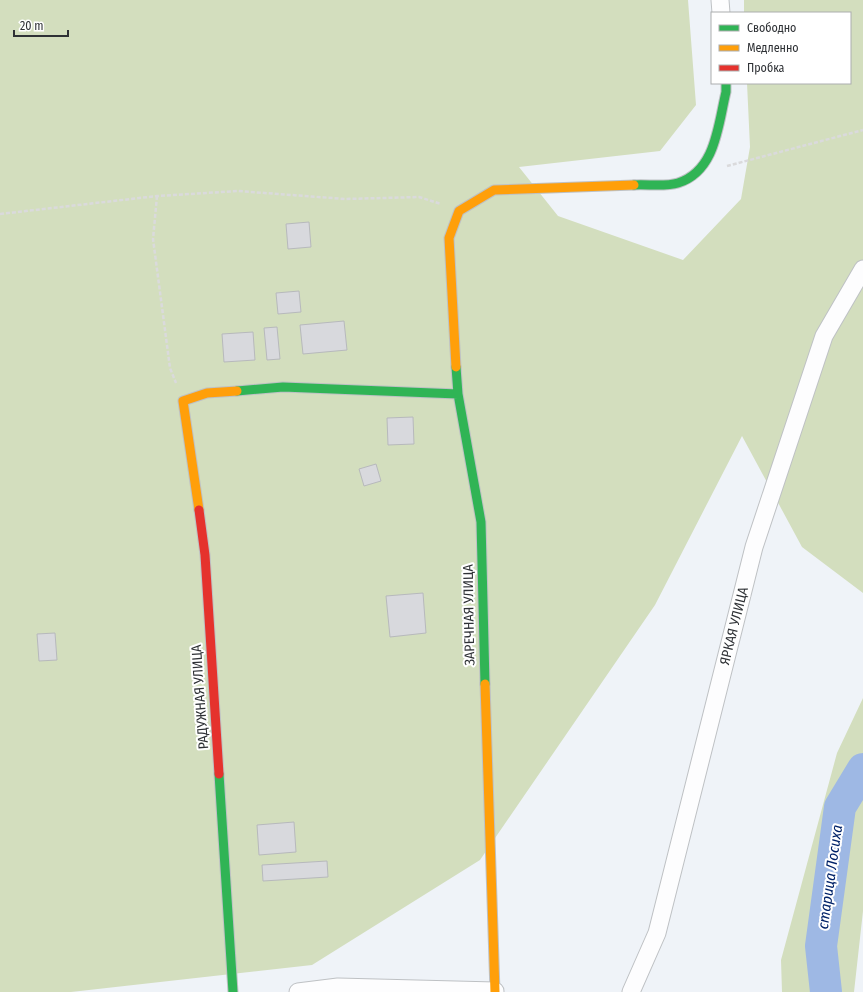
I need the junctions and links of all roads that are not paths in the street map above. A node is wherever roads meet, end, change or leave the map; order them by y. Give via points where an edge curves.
1 (720, 0) edge
2 (721, 12) edge
3 (726, 84) edge
4 (863, 269) edge
5 (458, 394) junction
6 (233, 992) edge
7 (298, 992) edge
8 (495, 992) edge
9 (631, 992) edge

1 - 2 street
3 - 5 street, ЗАРЕЧНАЯ УЛИЦА via 712,152 698,173 677,183 494,190 459,211 449,238
4 - 9 street, ЯРКАЯ УЛИЦА via 824,336 754,547 657,934
5 - 6 street, РАДУЖНАЯ УЛИЦА via 283,387 208,393 183,401 205,555
5 - 8 street, ЗАРЕЧНАЯ УЛИЦА via 481,522
7 - 8 street via 338,987

